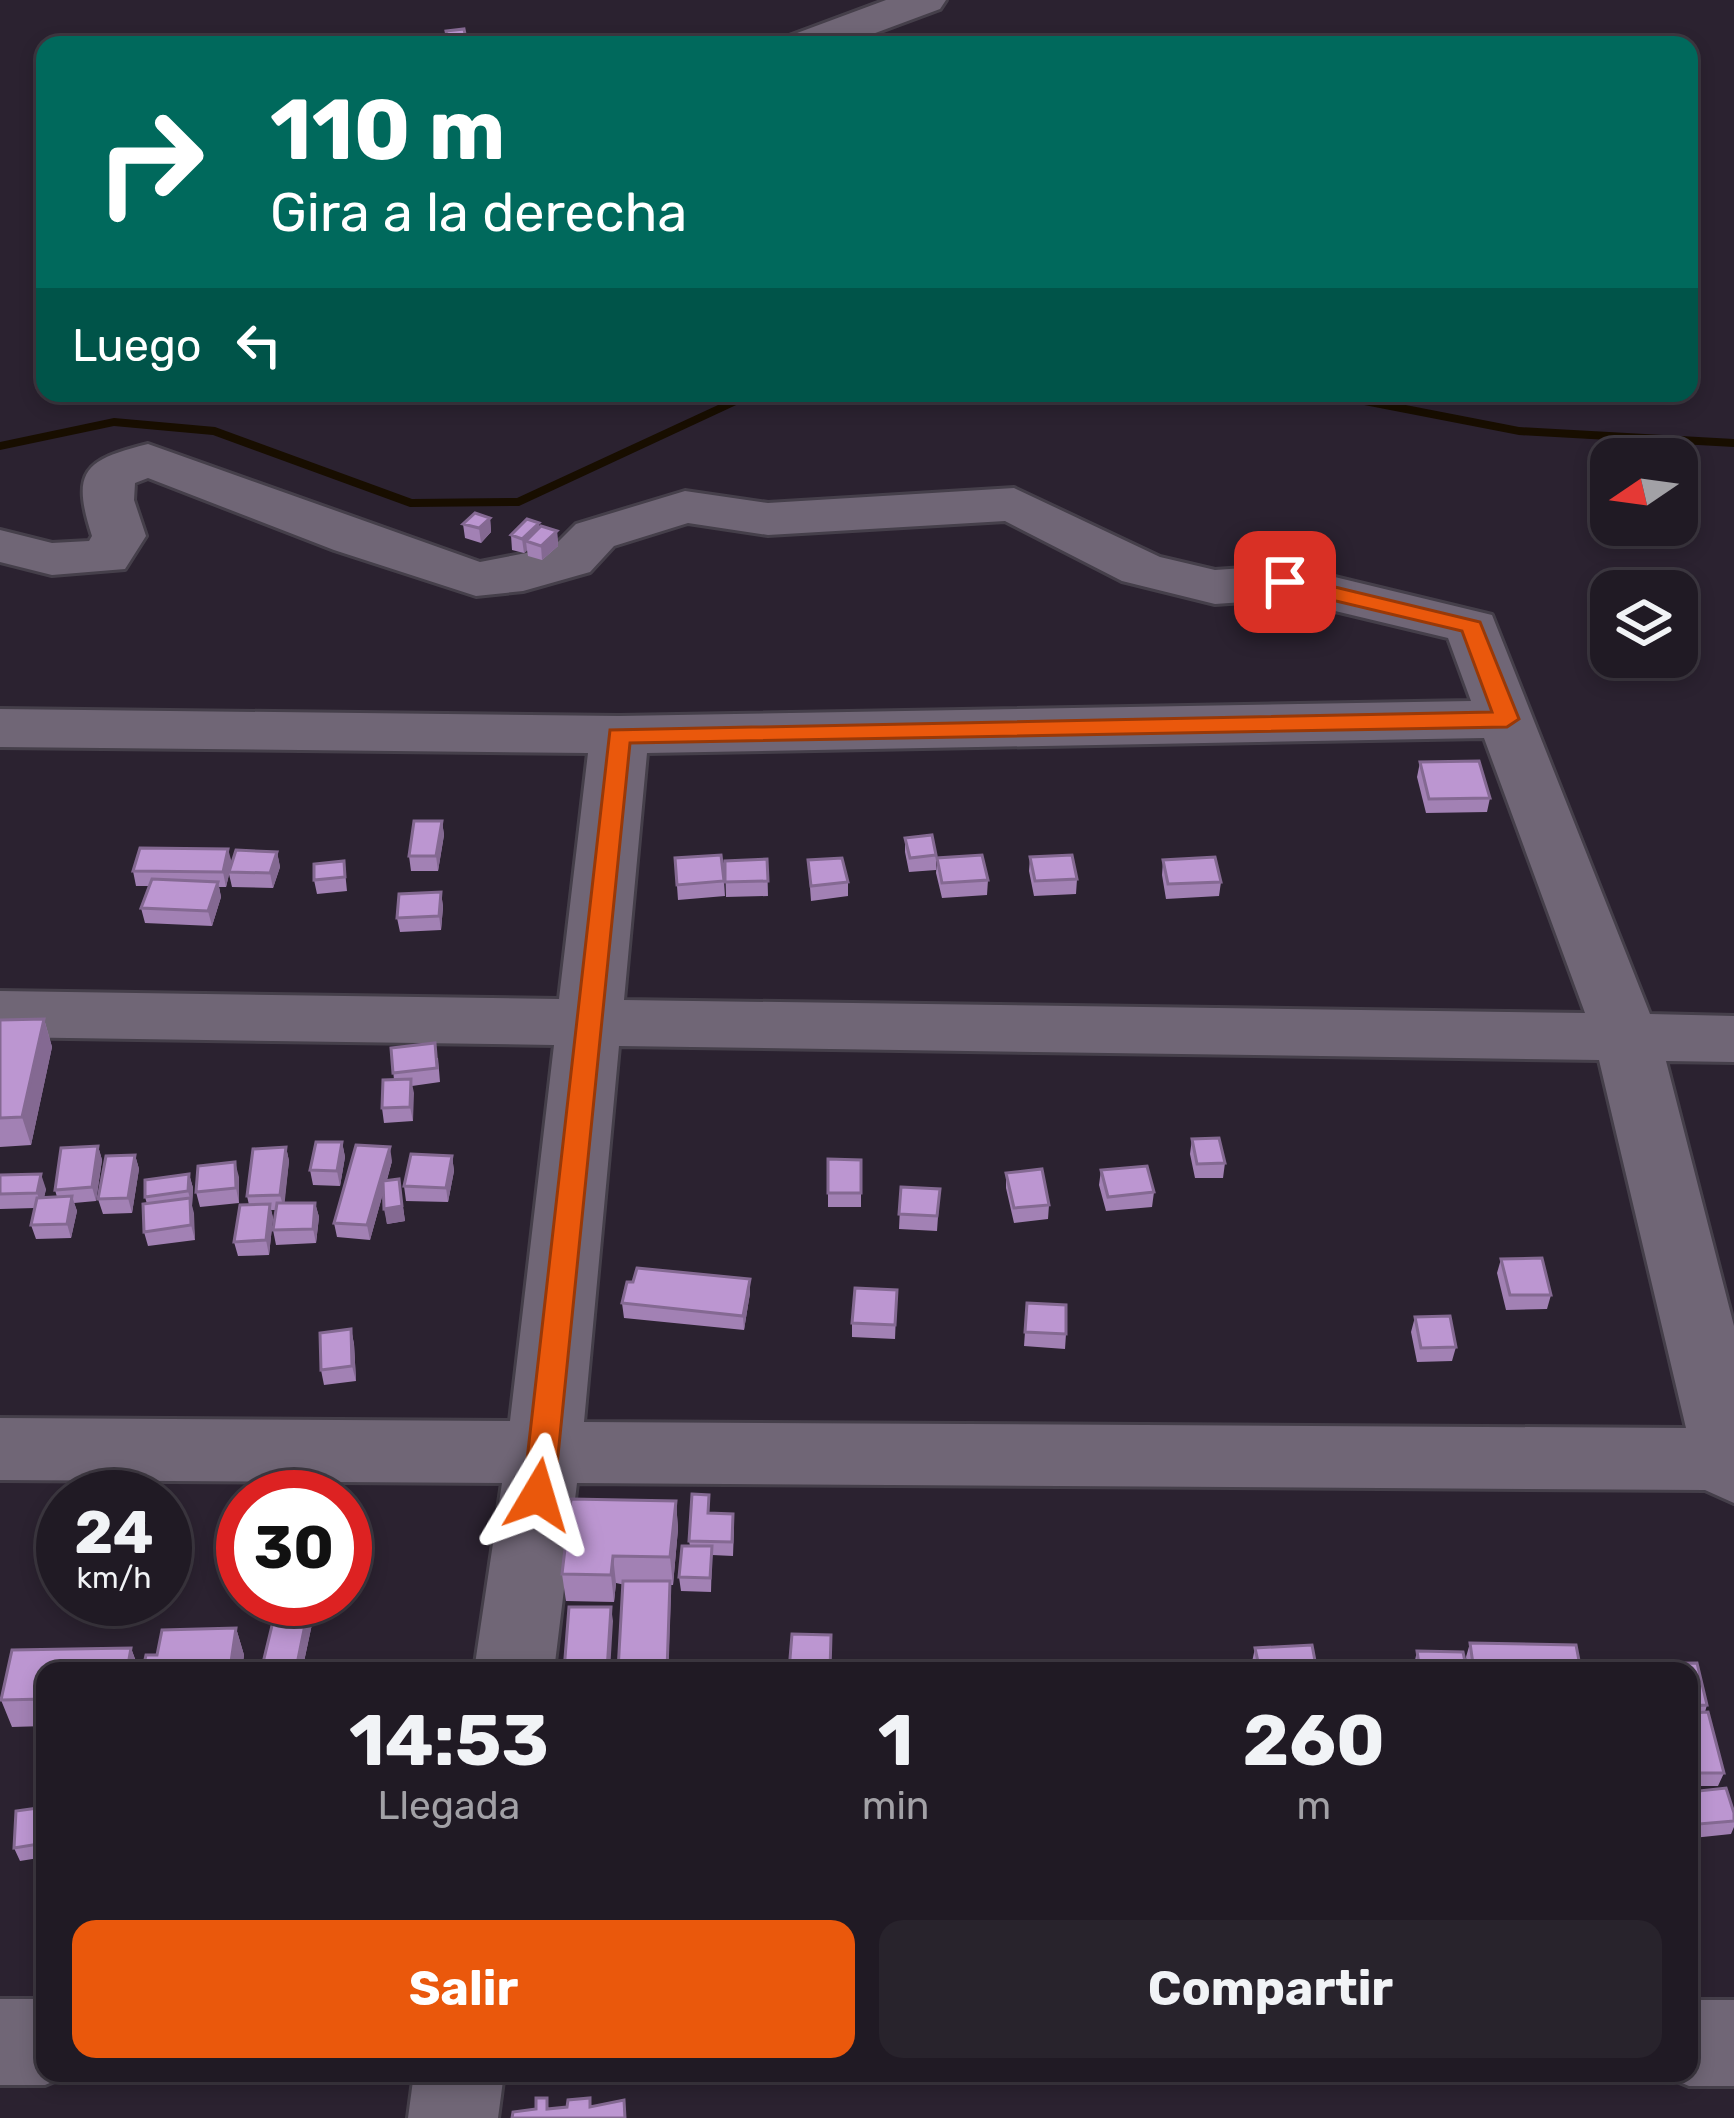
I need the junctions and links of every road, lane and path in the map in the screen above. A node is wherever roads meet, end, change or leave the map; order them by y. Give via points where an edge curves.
1 (925, 0) edge
2 (828, 36) edge
3 (0, 546) edge
4 (1507, 719) junction
5 (0, 728) edge
6 (619, 735) junction
7 (0, 1014) edge
8 (585, 1020) junction
9 (1627, 1039) junction
10 (1734, 1039) edge
11 (0, 1449) edge
12 (544, 1451) junction
13 (1733, 1464) edge
14 (515, 1662) edge
15 (0, 2042) edge
16 (36, 2042) edge
17 (1698, 2043) edge
18 (1734, 2043) edge
19 (458, 2082) edge
20 (454, 2118) edge

1 - 2 street
3 - 4 street via 52,560 106,556 119,536 106,500 109,476 148,460 476,579 572,560 596,535 685,507 768,519 1014,504 1141,569 1215,587 1285,582 1472,627
4 - 6 street
4 - 9 street
5 - 6 street
6 - 8 street
7 - 8 street
8 - 9 street
8 - 12 street
9 - 10 street
9 - 13 street
11 - 12 street
12 - 13 street
12 - 14 street
15 - 16 street
17 - 18 street
19 - 20 street

